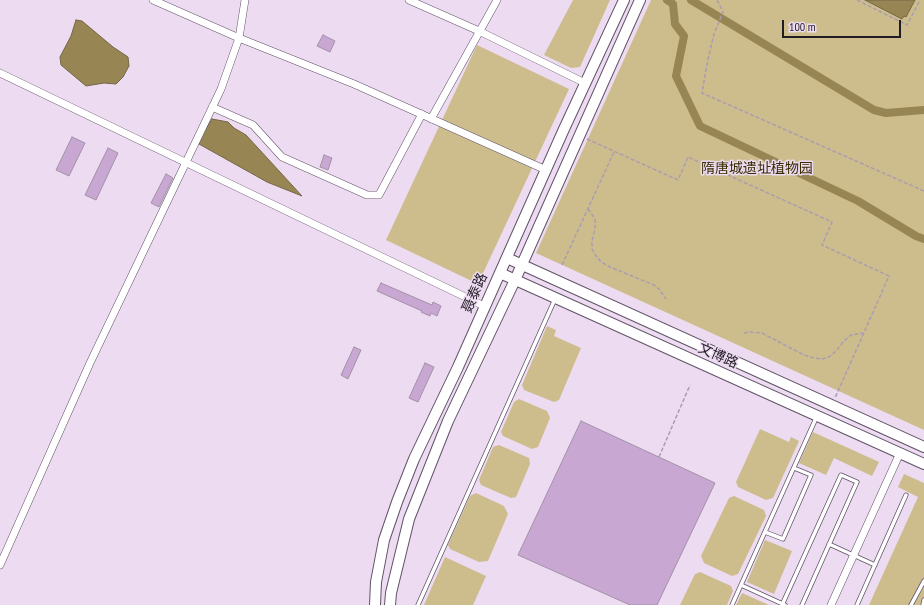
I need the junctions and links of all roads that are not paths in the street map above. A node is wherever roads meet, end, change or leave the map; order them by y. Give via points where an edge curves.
1 (153, 0) edge
2 (245, 0) edge
3 (409, 0) edge
4 (496, 0) edge
5 (624, 0) edge
6 (640, 0) edge
7 (479, 31) junction
8 (239, 38) junction
9 (0, 73) edge
10 (585, 83) junction
11 (212, 107) junction
12 (422, 114) junction
13 (431, 118) junction
14 (186, 162) junction
15 (546, 170) junction
16 (507, 258) junction
17 (522, 265) junction
18 (500, 273) junction
19 (516, 280) junction
20 (556, 298) junction
21 (484, 306) junction
22 (817, 416) junction
23 (924, 447) edge
24 (900, 453) junction
25 (924, 464) edge
26 (794, 468) junction
27 (906, 495) dead end
28 (765, 532) junction
29 (829, 544) junction
30 (854, 555) junction
31 (875, 565) junction
32 (0, 566) edge
33 (924, 581) edge
34 (742, 585) junction
35 (924, 600) edge
36 (375, 605) edge
37 (390, 605) edge
38 (418, 605) edge
39 (732, 605) edge
40 (783, 605) edge
41 (802, 605) edge
42 (831, 605) edge
43 (857, 605) edge
44 (912, 605) edge
45 (923, 605) edge

1 - 8 street
2 - 8 street
3 - 7 street
4 - 7 street
5 - 10 main road, 聂泰路
6 - 17 main road
7 - 10 street
7 - 13 street
8 - 11 street
8 - 12 street
9 - 14 street
10 - 15 main road, 聂泰路
11 - 12 street via 253,126 282,157 367,195 379,195
11 - 14 street
12 - 13 street
13 - 15 street
14 - 21 street
14 - 32 street via 90,363
15 - 16 main road, 聂泰路
16 - 17 main road, 文博路
16 - 18 main road, 聂泰路
17 - 19 main road
17 - 23 main road, 文博路
18 - 19 main road, 文博路
18 - 21 main road, 聂泰路
19 - 20 main road, 文博路
19 - 37 main road via 448,421 409,519
20 - 22 main road, 文博路
20 - 38 lane
21 - 36 main road, 聂泰路 via 396,502 384,540 376,582
22 - 24 main road, 文博路
22 - 26 lane
24 - 25 main road, 文博路
24 - 30 street
26 - 28 lane
26 - 28 lane via 811,475 783,539
27 - 31 lane
28 - 34 lane
29 - 30 lane
29 - 40 lane via 857,482 841,475
29 - 41 lane
30 - 31 lane
30 - 42 street
31 - 43 lane
33 - 44 lane
34 - 39 lane
34 - 40 lane
35 - 45 lane

